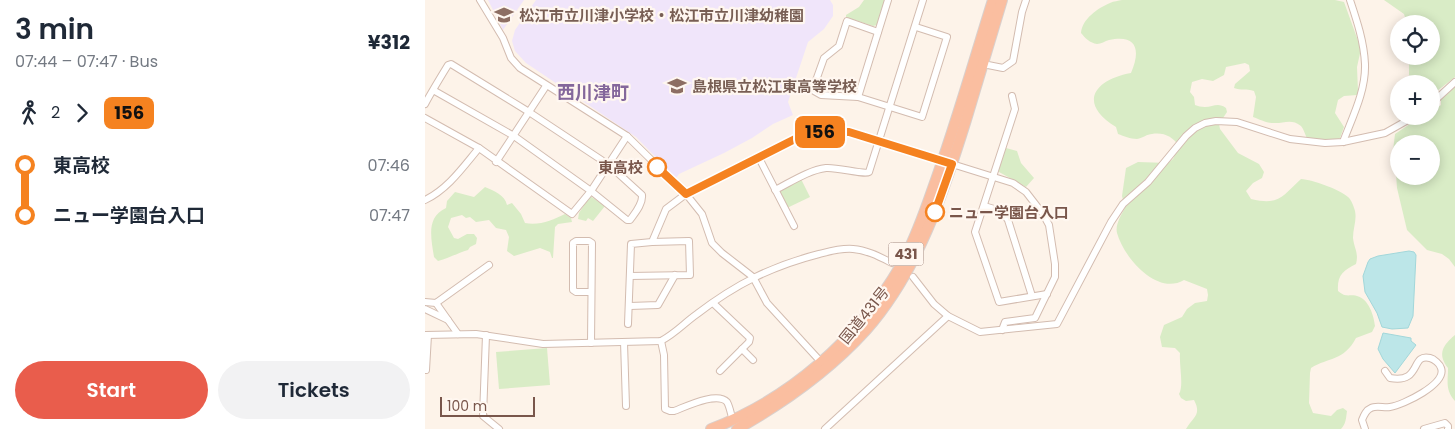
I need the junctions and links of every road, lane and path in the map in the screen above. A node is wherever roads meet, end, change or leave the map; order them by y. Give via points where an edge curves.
1 (480, 0) edge
2 (888, 0) edge
3 (923, 0) edge
4 (993, 0) edge
5 (1002, 0) edge
6 (1026, 0) edge
7 (1350, 0) edge
8 (916, 27) junction
9 (878, 32) junction
10 (983, 64) junction
11 (1455, 82) edge
12 (546, 86) junction
13 (433, 90) junction
14 (1013, 96) dead end
15 (1440, 96) edge
16 (858, 97) junction
17 (425, 104) edge
18 (890, 108) junction
19 (529, 112) junction
20 (425, 118) edge
21 (1399, 125) edge
22 (514, 136) junction
23 (627, 136) junction
24 (878, 141) junction
25 (1343, 142) junction
26 (479, 148) junction
27 (759, 158) junction
28 (496, 162) junction
29 (948, 162) junction
30 (609, 165) junction
31 (993, 176) junction
32 (775, 190) junction
33 (591, 191) junction
34 (686, 194) junction
35 (425, 200) edge
36 (984, 206) junction
37 (793, 226) dead end
38 (652, 242) junction
39 (892, 263) dead end
40 (489, 265) dead end
41 (675, 275) junction
42 (630, 276) junction
43 (753, 277) junction
44 (913, 277) dead end
45 (591, 292) junction
46 (1047, 294) junction
47 (1032, 296) junction
48 (425, 302) edge
49 (436, 303) junction
50 (713, 303) junction
51 (630, 306) junction
52 (425, 309) edge
53 (948, 316) junction
54 (448, 320) junction
55 (628, 324) dead end
56 (1002, 330) junction
57 (458, 334) junction
58 (427, 335) edge
59 (486, 335) junction
60 (661, 341) junction
61 (624, 342) junction
62 (591, 343) junction
63 (742, 349) junction
64 (753, 360) dead end
65 (821, 362) junction
66 (427, 370) dead end
67 (720, 371) dead end
68 (1385, 371) dead end
69 (626, 406) dead end
70 (736, 426) edge
71 (499, 429) edge
72 (711, 429) edge
73 (825, 429) edge
74 (1365, 429) edge
75 (1424, 429) edge
76 (1448, 429) edge

1 - 12 street via 511,58
2 - 9 street
3 - 8 street
4 - 29 highway, 国道431号 / 431
5 - 10 highway, 国道431号 / 431
6 - 10 street via 1013,61 1003,68
7 - 25 street via 1365,65 1356,109
8 - 18 street
8 - 18 street via 947,37 922,117
9 - 16 street
9 - 16 street via 847,22 839,46 824,58 814,86 815,93 821,95
10 - 29 highway, 国道431号 / 431
11 - 15 street
12 - 19 street
12 - 23 street
13 - 17 street
13 - 19 street via 451,64
13 - 22 street
14 - 31 street via 1015,110
16 - 18 street
18 - 24 street
19 - 22 street
19 - 30 street
20 - 26 street
21 - 25 street via 1385,133
22 - 28 street
22 - 33 street
23 - 30 street
23 - 34 street
24 - 27 street via 849,132 822,131 801,136
24 - 29 street
24 - 32 street via 867,173 823,168
25 - 56 street via 1290,139 1231,122 1210,122 1195,128 1148,182 1123,204 1057,324
26 - 28 street
26 - 35 street via 459,173
27 - 32 street
27 - 34 street
28 - 33 street via 573,214
29 - 31 street
29 - 65 highway, 国道431号 / 431 via 901,266 862,322
29 - 70 highway, 国道431号 / 431 via 923,240 890,298 867,328 796,393
30 - 33 street
30 - 33 street via 642,194 636,212 627,220
31 - 36 street
31 - 46 street via 1026,192 1049,225 1055,277
32 - 37 street
34 - 38 street via 666,209
34 - 43 street via 702,214 712,243
36 - 47 street via 1001,211 1007,220
36 - 47 street via 975,232 999,302
38 - 41 street via 689,241 690,274
38 - 42 street via 631,244
39 - 43 street via 873,254 843,248 791,261
40 - 49 street
41 - 42 street
41 - 51 street via 658,305
42 - 51 street
43 - 50 street
43 - 65 street via 767,303
44 - 53 street
45 - 45 street via 592,243 575,241 573,290
45 - 62 street
46 - 47 street
46 - 56 street via 1035,318 1005,322
48 - 49 street
49 - 54 street
50 - 60 street
50 - 63 street via 750,338
51 - 55 street
52 - 54 street
53 - 56 street via 980,332
53 - 73 street
54 - 57 street
57 - 58 street
57 - 59 street
58 - 66 street
59 - 62 street via 543,344
59 - 71 street via 483,416
60 - 61 street
60 - 70 street via 665,409 670,412 706,399 721,398 727,403
61 - 62 street
61 - 69 street
63 - 64 street
63 - 67 street
65 - 70 highway, 国道431号 / 431
68 - 74 street via 1391,378 1407,378 1417,362 1430,358 1441,368 1441,375 1437,383 1408,401 1391,407 1372,407 1362,420
70 - 72 highway, 国道431号 / 431
75 - 76 street via 1445,423

